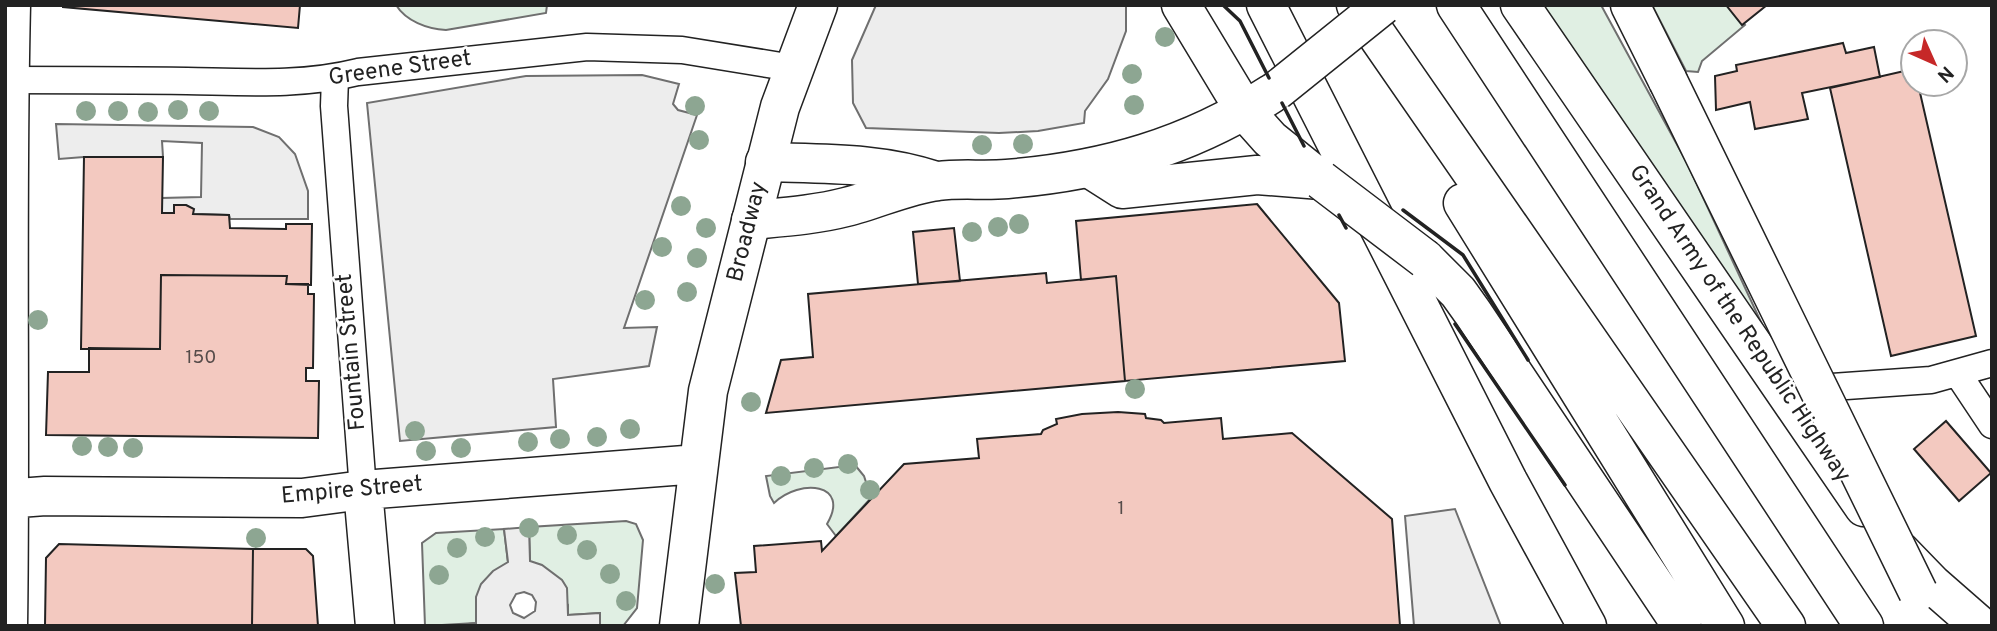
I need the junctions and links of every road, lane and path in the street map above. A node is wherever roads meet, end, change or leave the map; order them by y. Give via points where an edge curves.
1 (11, 5) edge
2 (818, 5) edge
3 (1181, 5) edge
4 (1266, 5) edge
5 (1356, 5) edge
6 (1382, 5) edge
7 (1456, 5) edge
8 (1520, 5) edge
9 (1630, 5) edge
10 (1397, 65) junction
11 (793, 68) junction
12 (335, 78) junction
13 (7, 80) edge
14 (1245, 111) junction
15 (765, 162) junction
16 (1089, 168) junction
17 (1321, 180) junction
18 (936, 181) junction
19 (1667, 218) junction
20 (751, 220) junction
21 (7, 281) edge
22 (1992, 363) edge
23 (1958, 374) junction
24 (1818, 388) junction
25 (1992, 425) edge
26 (698, 464) junction
27 (363, 489) junction
28 (7, 499) edge
29 (1535, 533) junction
30 (8, 626) edge
31 (375, 626) edge
32 (679, 626) edge
33 (1571, 626) edge
34 (1587, 626) edge
35 (1682, 626) edge
36 (1725, 626) edge
37 (1786, 626) edge
38 (1864, 626) edge
39 (1935, 626) edge
40 (1953, 626) edge
41 (1980, 626) edge

1 - 13 main road
2 - 11 main road, Broadway
3 - 14 main road
4 - 29 main road
5 - 10 main road
6 - 14 main road, bridge
7 - 38 main road
8 - 19 main road, Grand Army of the Republic Highway
9 - 24 main road, bridge
10 - 36 main road via 1461,200
10 - 37 main road
11 - 12 street, Greene Street via 682,50 587,47
11 - 15 main road, Broadway
12 - 13 street, Greene Street via 292,83
12 - 27 street, Fountain Street via 335,133
13 - 21 main road
14 - 16 main road via 1161,150
14 - 17 main road via 1270,139
15 - 18 main road via 869,165
15 - 20 main road, Broadway
16 - 17 main road via 1122,189 1257,175
16 - 18 main road via 1004,179
17 - 35 main road, bridge via 1425,258 1458,292
18 - 20 main road via 846,207
19 - 40 main road via 1700,297 1802,450 1867,535
19 - 41 main road, Grand Army of the Republic Highway via 1880,527 1932,584
20 - 26 main road, Broadway via 708,391
21 - 28 main road
22 - 23 street
23 - 24 street
23 - 25 street
24 - 39 main road, bridge
26 - 27 main road, Empire Street
26 - 32 main road, Broadway
27 - 28 main road, Empire Street via 302,498
27 - 31 main road, Fountain Street
28 - 30 main road
29 - 33 main road
29 - 34 main road

